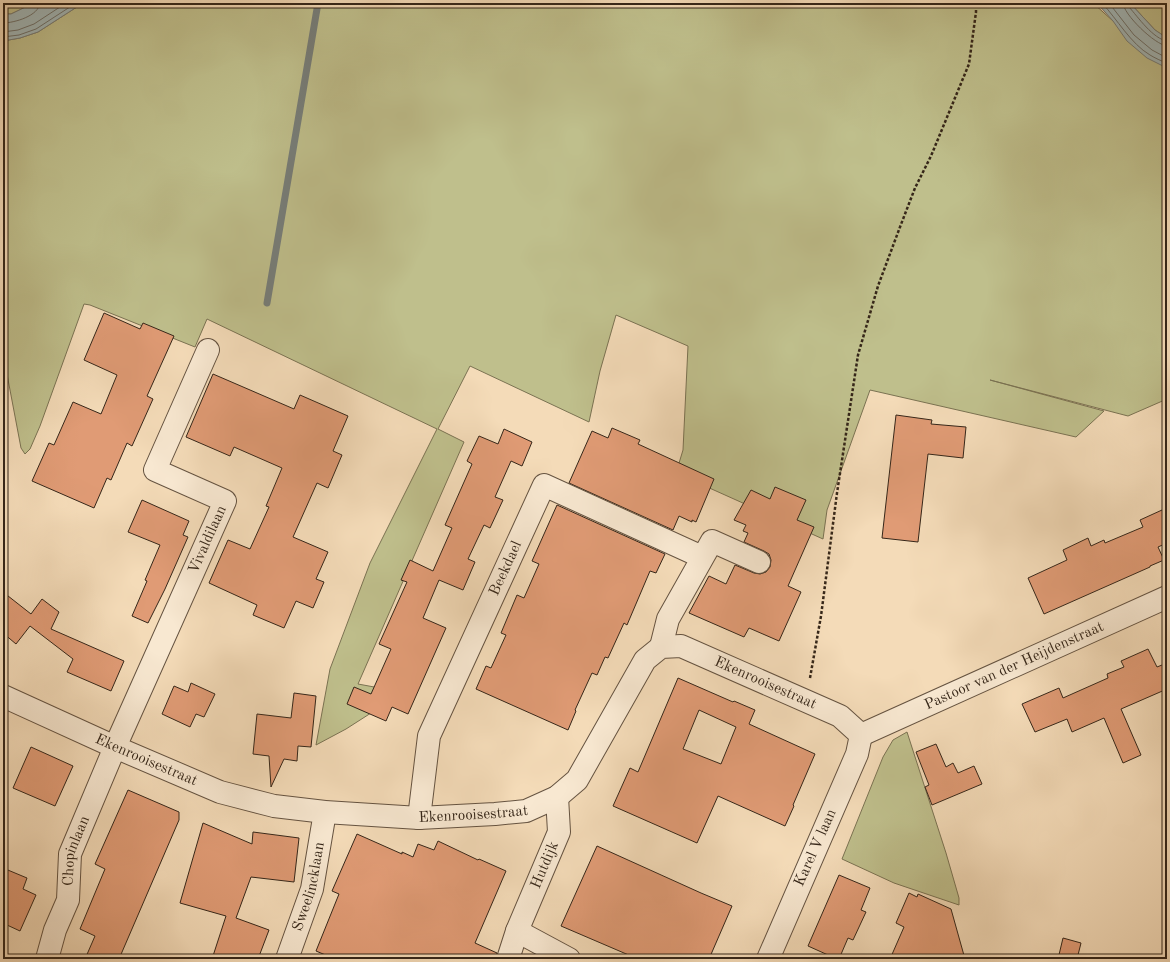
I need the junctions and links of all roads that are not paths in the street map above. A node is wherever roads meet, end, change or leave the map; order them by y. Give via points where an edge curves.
1 (208, 350) dead end
2 (702, 557) junction
3 (759, 562) dead end
4 (1167, 597) edge
5 (661, 647) junction
6 (3, 696) edge
7 (861, 735) junction
8 (115, 747) junction
9 (557, 797) junction
10 (325, 812) junction
11 (419, 818) junction
12 (517, 931) junction
13 (47, 959) edge
14 (287, 959) edge
15 (508, 959) edge
16 (569, 959) edge
17 (768, 959) edge

1 - 8 street, Vivaldilaan via 155,470 225,501
2 - 3 street via 712,541
2 - 5 street via 668,619
2 - 11 street, Beekdael via 544,485 429,736
4 - 7 street, Pastoor van der Heijdenstraat
5 - 7 street, Ekenrooisestraat via 681,646 840,716
5 - 9 street, Ekenrooisestraat via 645,660 577,780
6 - 8 street, Ekenrooisestraat
7 - 17 street, Karel V laan via 857,754
8 - 10 street, Ekenrooisestraat via 220,792 274,806
8 - 13 street, Chopinlaan via 70,854 68,900 55,930
9 - 11 street, Ekenrooisestraat via 526,811
9 - 12 street, Hutdijk via 559,832
10 - 11 street, Ekenrooisestraat
10 - 14 street, Sweelincklaan via 312,888
12 - 15 street, Hutdijk
12 - 16 street

